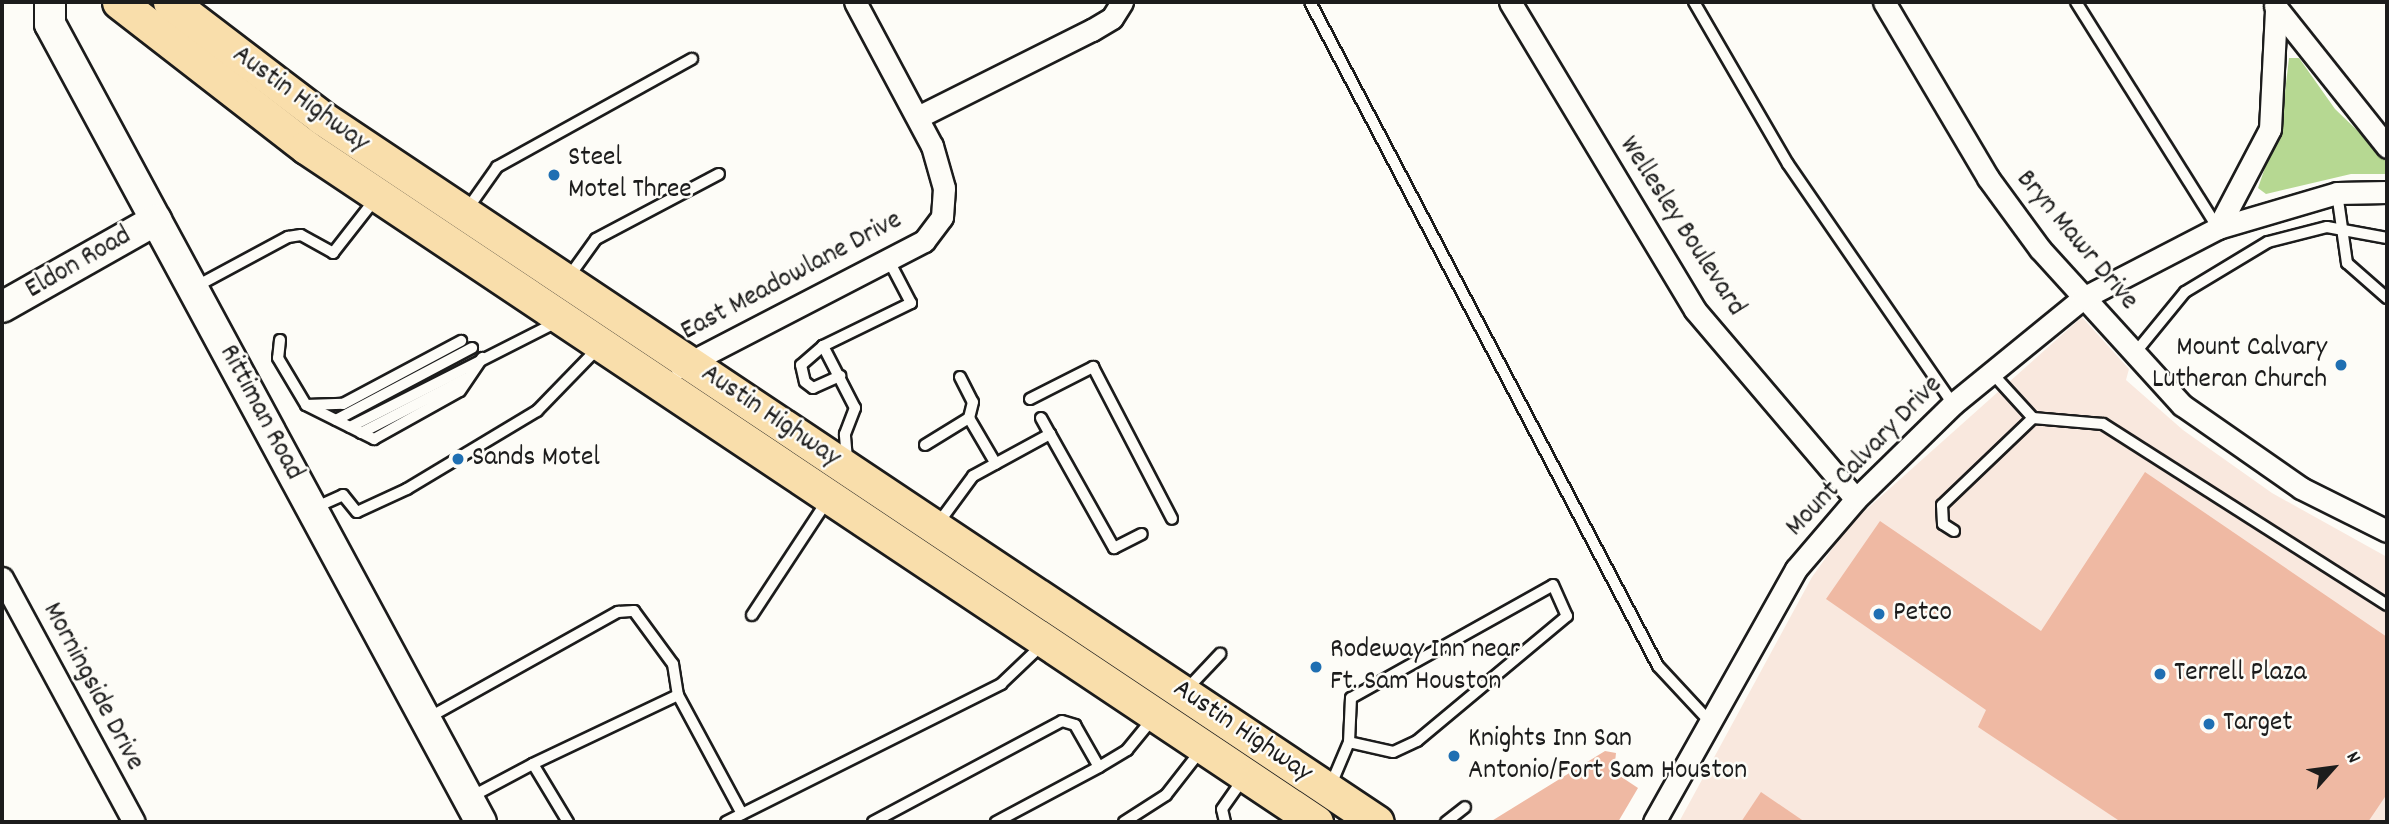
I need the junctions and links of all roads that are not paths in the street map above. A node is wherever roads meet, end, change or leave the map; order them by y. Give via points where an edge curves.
1 (119, 2) edge
2 (170, 2) edge
3 (855, 2) edge
4 (1122, 2) edge
5 (1310, 2) edge
6 (1510, 2) edge
7 (1694, 2) edge
8 (1884, 2) edge
9 (2076, 2) edge
10 (2274, 5) edge
11 (44, 9) edge
12 (692, 59) dead end
13 (918, 117) junction
14 (2387, 147) edge
15 (719, 174) dead end
16 (2337, 192) junction
17 (2387, 192) edge
18 (379, 195) junction
19 (464, 213) junction
20 (156, 220) junction
21 (2218, 228) junction
22 (2339, 229) junction
23 (2387, 238) edge
24 (888, 260) junction
25 (566, 281) junction
26 (192, 288) junction
27 (2083, 298) junction
28 (2387, 298) edge
29 (2, 307) edge
30 (565, 318) junction
31 (280, 340) dead end
32 (461, 341) dead end
33 (602, 344) junction
34 (823, 346) junction
35 (472, 348) dead end
36 (2135, 354) junction
37 (483, 356) junction
38 (689, 363) junction
39 (1991, 372) junction
40 (840, 376) junction
41 (960, 377) dead end
42 (657, 380) junction
43 (1030, 399) dead end
44 (1953, 404) junction
45 (306, 405) junction
46 (969, 418) junction
47 (1041, 418) dead end
48 (2033, 418) junction
49 (337, 421) junction
50 (350, 427) junction
51 (1050, 434) junction
52 (925, 445) dead end
53 (996, 464) junction
54 (850, 470) junction
55 (831, 496) junction
56 (1856, 499) junction
57 (312, 509) junction
58 (1172, 519) dead end
59 (935, 527) junction
60 (1954, 531) dead end
61 (2387, 531) edge
62 (1142, 534) dead end
63 (2, 578) edge
64 (2387, 605) edge
65 (752, 615) dead end
66 (1048, 639) junction
67 (1220, 654) dead end
68 (1184, 693) junction
69 (678, 695) junction
70 (1156, 715) junction
71 (426, 720) junction
72 (1710, 722) junction
73 (1349, 742) junction
74 (1204, 747) junction
75 (533, 764) junction
76 (1099, 767) junction
77 (1245, 775) junction
78 (1329, 790) junction
79 (1465, 807) dead end
80 (475, 810) edge
81 (742, 814) junction
82 (1303, 819) edge
83 (134, 822) edge
84 (568, 822) edge
85 (726, 822) edge
86 (873, 822) edge
87 (996, 822) edge
88 (1124, 822) edge
89 (1225, 822) edge
90 (1377, 822) edge
91 (1446, 822) edge
92 (1654, 822) edge

1 - 18 main road, Austin Highway via 169,45
2 - 19 main road, Austin Highway via 322,118
3 - 13 street, East Meadowlane Drive
4 - 13 street via 1112,18 1092,30
5 - 72 lane via 1658,666
6 - 56 street, Wellesley Boulevard via 1695,310
7 - 44 lane via 1788,164
8 - 27 street, Bryn Mawr Drive via 1988,178
9 - 21 lane
10 - 14 street
10 - 21 street via 2270,129
11 - 20 street, Rittiman Road
12 - 19 lane via 497,167
13 - 24 street, East Meadowlane Drive via 939,165 945,204 924,240
15 - 25 lane via 596,239
16 - 17 street, Mount Calvary Drive
16 - 21 street, Mount Calvary Drive
16 - 22 lane
18 - 26 lane via 333,253 301,235 288,237
18 - 30 main road, Austin Highway
19 - 25 main road, Austin Highway
20 - 26 street, Rittiman Road
20 - 29 street, Eldon Road
21 - 27 street, Mount Calvary Drive
22 - 23 lane
22 - 28 lane via 2347,263
22 - 36 lane via 2307,229 2268,242 2206,276 2168,308
24 - 34 lane via 911,303
24 - 38 street, East Meadowlane Drive
25 - 38 main road, Austin Highway
26 - 57 street, Rittiman Road
27 - 36 street, Bryn Mawr Drive
27 - 39 street, Mount Calvary Drive
30 - 33 main road, Austin Highway
30 - 37 lane
31 - 45 lane via 278,358
32 - 45 lane via 343,404
33 - 42 main road, Austin Highway
33 - 57 lane via 537,411 475,450 366,510 357,512 343,495
34 - 40 lane
34 - 40 lane via 801,365 805,382 813,387
35 - 49 lane
36 - 61 street, Bryn Mawr Drive via 2211,428 2301,488
37 - 50 lane
37 - 50 lane via 460,391 374,439
38 - 42 street, East Meadowlane Drive
38 - 54 main road, Austin Highway
39 - 44 street, Mount Calvary Drive
39 - 48 lane
40 - 54 lane via 855,408 844,449
41 - 46 lane via 973,402
42 - 55 main road, Austin Highway
43 - 58 lane via 1093,367
44 - 56 street, Mount Calvary Drive
45 - 49 lane
46 - 52 lane
46 - 53 lane
47 - 51 lane
48 - 60 lane via 1942,505 1943,524
48 - 64 lane via 2103,424
49 - 50 lane
51 - 53 lane
51 - 62 lane via 1114,548
53 - 59 lane via 973,476
54 - 59 main road, Austin Highway
55 - 65 lane
55 - 66 main road, Austin Highway
56 - 72 street, Mount Calvary Drive via 1796,569
57 - 71 street, Rittiman Road
59 - 68 main road, Austin Highway
63 - 83 street, Morningside Drive
66 - 70 main road, Austin Highway
66 - 81 lane via 1001,684
67 - 68 lane
68 - 78 main road, Austin Highway
69 - 71 lane via 673,664 651,626 634,611 618,612
69 - 75 lane
69 - 81 lane
70 - 74 main road, Austin Highway
70 - 76 lane via 1127,750
71 - 80 street, Rittiman Road
72 - 92 street, Mount Calvary Drive
73 - 73 lane via 1351,698 1553,585 1567,616 1417,741 1393,752
73 - 78 lane
74 - 77 main road, Austin Highway
74 - 88 lane via 1166,795
75 - 80 lane
75 - 84 lane
76 - 86 lane via 1075,724 1062,721
76 - 87 lane
77 - 82 main road, Austin Highway
77 - 89 lane via 1222,809
78 - 90 main road, Austin Highway
79 - 91 lane
81 - 85 lane

